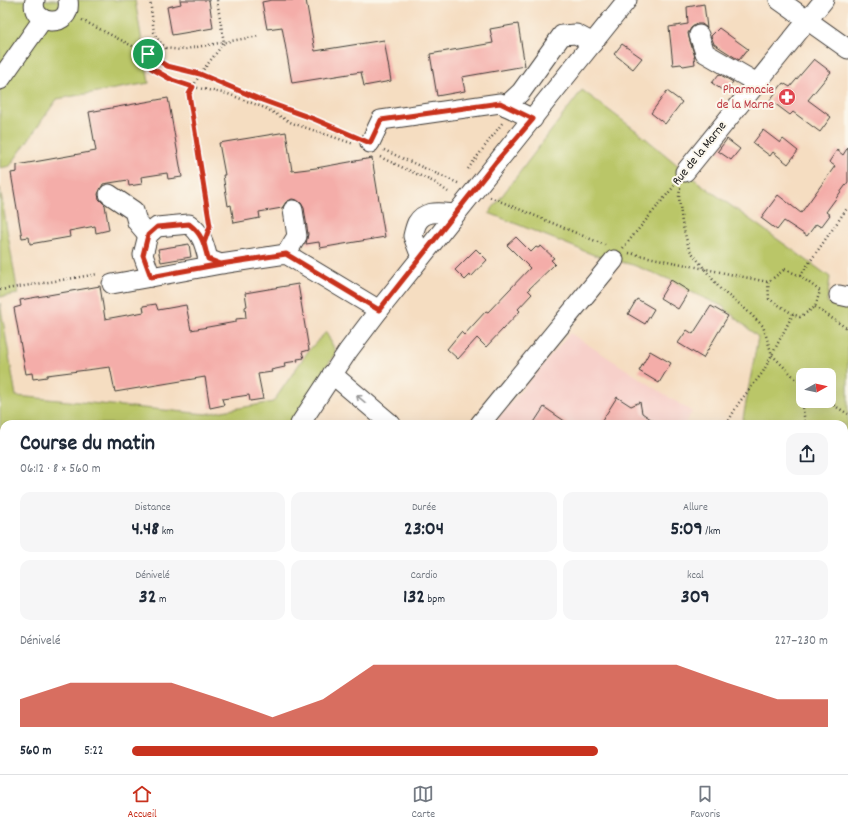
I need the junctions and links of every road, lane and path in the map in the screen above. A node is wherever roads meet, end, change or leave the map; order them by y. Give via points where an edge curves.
1 (35, 0) edge
2 (150, 0) edge
3 (217, 0) edge
4 (627, 0) edge
5 (779, 0) edge
6 (824, 0) edge
7 (68, 6) edge
8 (43, 19) junction
9 (808, 20) junction
10 (699, 35) dead end
11 (259, 36) dead end
12 (224, 43) junction
13 (593, 43) junction
14 (848, 49) edge
15 (148, 54) junction
16 (200, 74) junction
17 (0, 80) edge
18 (757, 83) junction
19 (193, 87) junction
20 (506, 106) junction
21 (533, 119) junction
22 (369, 148) junction
23 (684, 174) junction
24 (475, 191) junction
25 (448, 192) dead end
26 (109, 194) dead end
27 (848, 207) edge
28 (293, 210) dead end
29 (148, 235) junction
30 (204, 243) junction
31 (286, 254) junction
32 (617, 256) joint
33 (221, 264) junction
34 (800, 276) junction
35 (151, 277) junction
36 (112, 284) joint
37 (0, 290) edge
38 (815, 307) junction
39 (379, 310) junction
40 (793, 314) junction
41 (848, 329) edge
42 (772, 355) junction
43 (332, 374) junction
44 (796, 380) edge
45 (836, 407) edge
46 (803, 408) edge
47 (848, 414) edge
48 (303, 420) edge
49 (386, 420) edge
50 (483, 420) edge
51 (730, 420) edge
52 (804, 420) edge
53 (0, 433) edge
54 (0, 437) edge

1 - 8 street via 37,13
2 - 12 path via 154,32 166,48 180,50
3 - 12 path
4 - 13 street
5 - 9 street
6 - 9 street, Rue de la Marne
7 - 8 street via 62,18 57,21
7 - 15 path
8 - 17 street
9 - 14 street
9 - 18 street, Rue de la Marne
10 - 18 street via 705,53
11 - 12 path
12 - 16 path
13 - 20 street via 576,34 562,35 521,92
13 - 21 street
15 - 16 path via 167,66
15 - 19 path via 151,68 172,80
16 - 19 path
16 - 22 path via 314,119
18 - 23 street, Rue de la Marne
19 - 22 path via 228,94 265,108 292,123
19 - 30 path via 189,94 210,226
20 - 21 street
20 - 22 street via 500,103 381,120
21 - 24 street
22 - 24 path
22 - 25 path via 436,183
23 - 32 path, Rue de la Marne
23 - 42 path via 679,197 689,249 721,290 763,326
24 - 39 street
26 - 29 street via 134,211 137,222
27 - 34 path
28 - 31 street via 297,236
29 - 30 street via 157,227 189,224 198,231
29 - 35 street via 143,255
30 - 33 street via 208,259
31 - 33 street
31 - 39 street
32 - 50 street
33 - 35 street
34 - 38 path via 820,291
34 - 40 path via 785,269 768,282 769,298
35 - 36 street
36 - 37 path via 99,274
38 - 40 path via 800,317
38 - 41 path
39 - 43 street
40 - 42 path
42 - 44 path
42 - 51 path
43 - 48 street
49 -> 43 street
45 - 47 path
46 - 52 path
53 - 54 path

